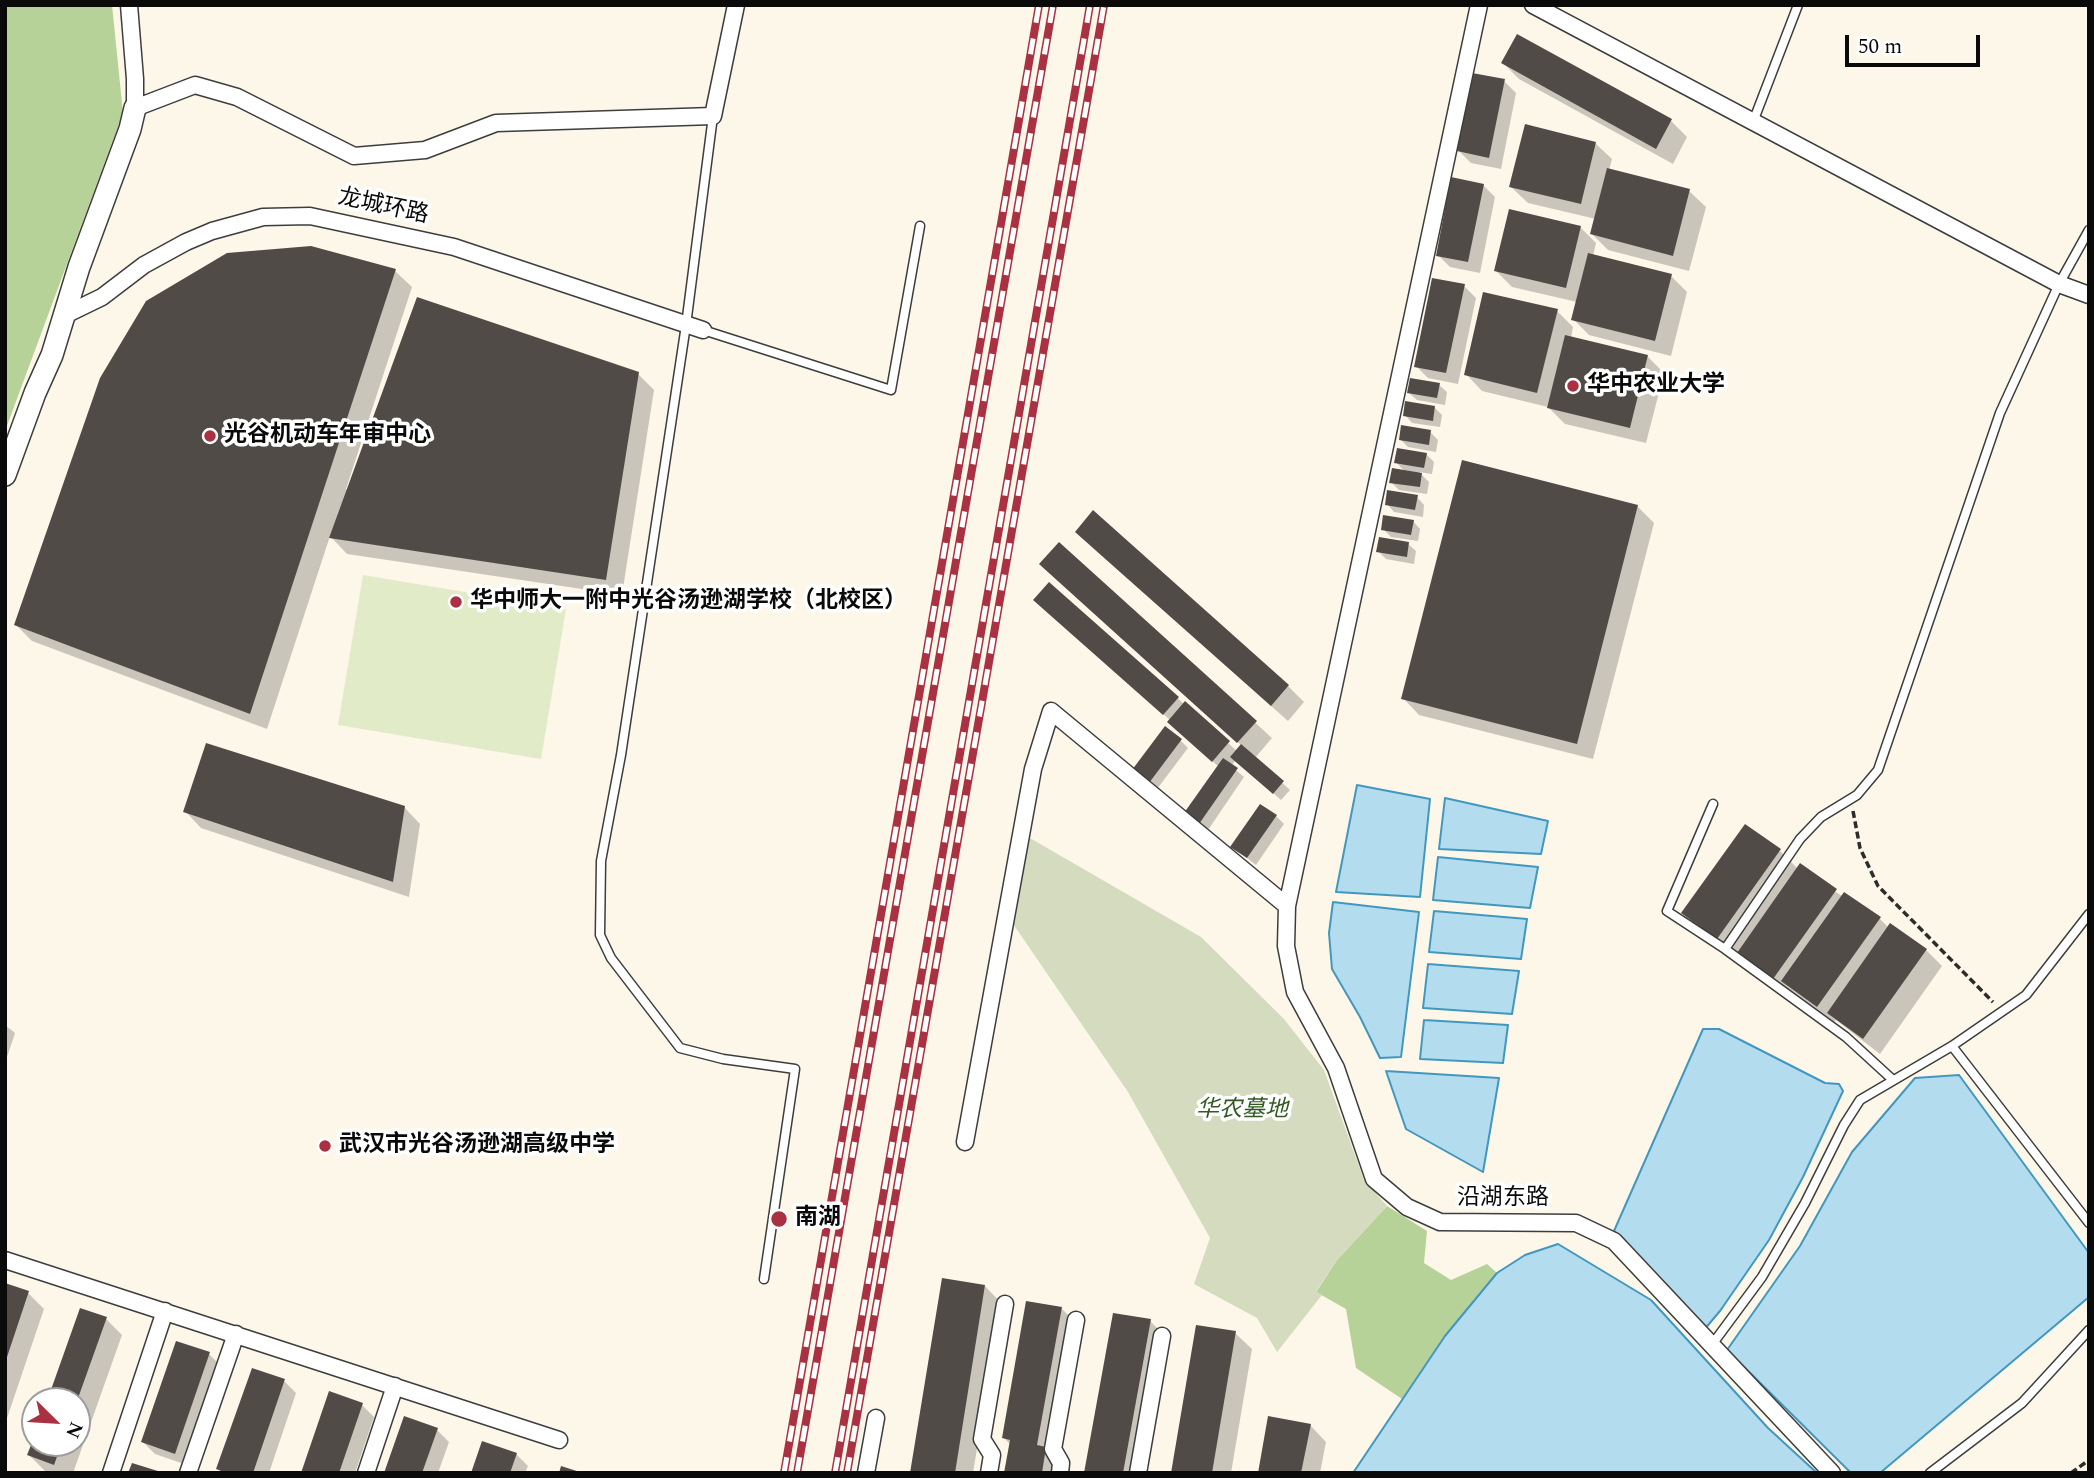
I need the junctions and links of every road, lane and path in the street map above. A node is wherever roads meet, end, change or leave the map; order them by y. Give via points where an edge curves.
1 (129, 5) edge
2 (736, 5) edge
3 (1479, 5) edge
4 (1533, 5) edge
5 (1798, 5) edge
6 (135, 108) junction
7 (713, 116) junction
8 (1753, 122) junction
9 (920, 226) dead end
10 (2089, 230) edge
11 (2059, 284) junction
12 (2089, 295) edge
13 (65, 316) junction
14 (686, 324) junction
15 (703, 330) joint
16 (5, 475) edge
17 (1857, 795) junction
18 (1713, 804) dead end
19 (1287, 906) junction
20 (2089, 914) edge
21 (1725, 948) junction
22 (2002, 1012) junction
23 (1952, 1046) junction
24 (1893, 1080) junction
25 (965, 1142) dead end
26 (2089, 1223) edge
27 (5, 1260) edge
28 (764, 1279) dead end
29 (1005, 1304) dead end
30 (165, 1311) junction
31 (1076, 1320) dead end
32 (2089, 1331) edge
33 (236, 1334) junction
34 (1162, 1336) dead end
35 (1711, 1346) junction
36 (395, 1386) junction
37 (876, 1418) dead end
38 (559, 1440) dead end
39 (2089, 1460) edge
40 (111, 1473) edge
41 (188, 1473) edge
42 (366, 1473) edge
43 (866, 1473) edge
44 (989, 1473) edge
45 (1060, 1473) edge
46 (1138, 1473) edge
47 (1832, 1473) edge
48 (1930, 1473) edge
49 (2071, 1473) edge

1 - 6 street
2 - 7 street
3 - 19 street, 沿湖东路
4 - 8 street
5 - 8 lane
6 - 7 street via 195,85 237,97 354,156 425,150 496,123
6 - 13 street
7 - 14 lane
8 - 11 street
9 - 15 lane via 891,390
10 - 11 lane
11 - 12 street
11 - 17 lane via 2000,413 1878,770
13 - 14 street, 龙城环路 via 102,297 144,265 212,231 263,217 310,216 454,247
13 - 16 street
14 - 15 street, 龙城环路
14 - 28 lane via 601,861 600,935 611,958 680,1048 795,1069
17 - 21 lane via 1821,817 1800,839
17 - 22 path via 1853,813 1860,848 1878,886
18 - 21 lane via 1667,911
19 - 25 street via 1051,711 1033,769
19 - 35 street, 沿湖东路 via 1286,946 1295,992 1336,1068 1374,1178 1407,1207 1440,1222 1576,1223 1615,1241
20 - 22 lane via 2026,995
21 - 24 lane via 1846,1037
22 - 23 lane
23 - 24 lane
23 - 26 lane
24 - 35 lane via 1860,1100 1762,1277
27 - 30 street
29 - 44 street via 982,1439 992,1455
30 - 33 street
30 - 40 street
31 - 45 street via 1053,1449 1062,1463
32 - 48 lane via 2022,1403
33 - 36 street
33 - 41 street
34 - 46 street
35 - 47 street, 沿湖东路
36 - 38 street
36 - 42 street
37 - 43 street
39 - 49 path

